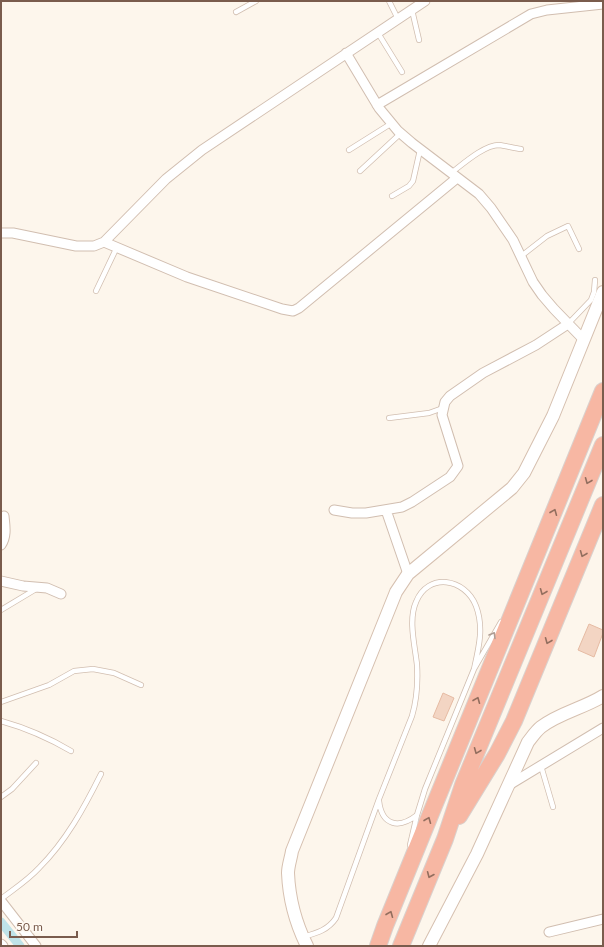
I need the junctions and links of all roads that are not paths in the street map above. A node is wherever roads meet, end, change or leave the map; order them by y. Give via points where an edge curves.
1 (256, 1) edge
2 (389, 1) edge
3 (425, 1) edge
4 (603, 4) edge
5 (412, 10) junction
6 (236, 12) dead end
7 (398, 20) junction
8 (378, 34) junction
9 (419, 40) dead end
10 (346, 53) junction
11 (402, 72) dead end
12 (377, 105) junction
13 (392, 123) junction
14 (401, 133) junction
15 (521, 149) dead end
16 (349, 150) dead end
17 (420, 150) junction
18 (360, 171) dead end
19 (454, 175) junction
20 (392, 196) dead end
21 (1, 233) edge
22 (104, 242) junction
23 (117, 247) junction
24 (579, 249) dead end
25 (520, 256) junction
26 (595, 280) dead end
27 (96, 291) dead end
28 (603, 292) edge
29 (568, 324) junction
30 (583, 339) junction
31 (603, 391) edge
32 (443, 408) junction
33 (389, 418) dead end
34 (603, 445) edge
35 (603, 505) edge
36 (334, 510) dead end
37 (386, 510) junction
38 (4, 516) dead end
39 (1, 545) edge
40 (408, 574) junction
41 (1, 581) edge
42 (39, 587) junction
43 (522, 589) junction
44 (61, 594) dead end
45 (1, 610) edge
46 (508, 612) dead end
47 (504, 618) dead end
48 (474, 669) junction
49 (141, 685) dead end
50 (601, 700) edge
51 (1, 702) edge
52 (1, 721) edge
53 (603, 728) edge
54 (71, 751) dead end
55 (36, 763) dead end
56 (541, 766) junction
57 (100, 774) dead end
58 (509, 785) junction
59 (1, 797) edge
60 (379, 800) junction
61 (553, 807) dead end
62 (417, 815) junction
63 (445, 839) junction
64 (403, 882) junction
65 (1, 900) edge
66 (603, 919) edge
67 (549, 932) dead end
68 (305, 942) edge
69 (36, 946) edge
70 (378, 946) edge
71 (401, 946) edge
72 (429, 946) edge

1 - 6 lane
2 - 7 lane
3 - 5 street
4 - 12 street via 531,14
5 - 7 street
5 - 9 lane
7 - 8 street
8 - 10 street
8 - 11 lane
10 - 12 street
10 - 22 street via 202,150 166,179
12 - 13 street
13 - 14 street
13 - 16 lane
14 - 17 street
14 - 18 lane
15 - 19 lane via 498,145 491,147 477,154
17 - 19 street
17 - 20 lane via 413,181
19 - 23 street via 300,308 293,311 186,277
19 - 25 street via 491,208 513,240
21 - 22 street via 13,233 76,246 94,246
22 - 23 street
23 - 27 lane
24 - 25 lane via 568,226 547,236
25 - 29 street via 542,295
26 - 29 lane via 591,300
28 - 30 main road
29 - 30 street
29 - 32 street via 536,345 483,373 450,396
30 - 40 main road via 553,416 524,473 512,488
43 -> 31 highway
32 - 33 lane via 428,413
32 - 37 street via 442,415 458,466 455,472 412,502
34 -> 63 highway via 463,785
35 -> 63 highway via 514,721
36 - 37 street via 366,513
37 - 40 street
38 - 39 street via 5,533
40 - 68 main road via 396,592 292,851 288,872 293,906
41 - 42 street
42 - 44 street
42 - 45 lane
43 - 46 lane
64 -> 43 highway
48 -> 47 lane
48 - 60 lane via 481,630 473,600 464,589 452,583 437,582 430,585 419,596 413,608 417,679 415,706
48 - 62 lane via 425,789
49 - 51 lane via 114,673 93,669 74,671 49,685
50 - 58 main road via 540,728 528,742
52 - 54 lane via 29,730
53 - 56 street
55 - 59 lane
56 - 58 street
56 - 61 lane
57 - 65 lane via 87,802 51,856 26,881
58 - 72 main road via 477,854
60 - 62 lane via 382,814 390,822 401,824
60 - 68 lane via 336,918 328,927
62 - 64 lane
63 -> 71 highway
70 -> 64 highway
65 - 69 street
66 - 67 street

